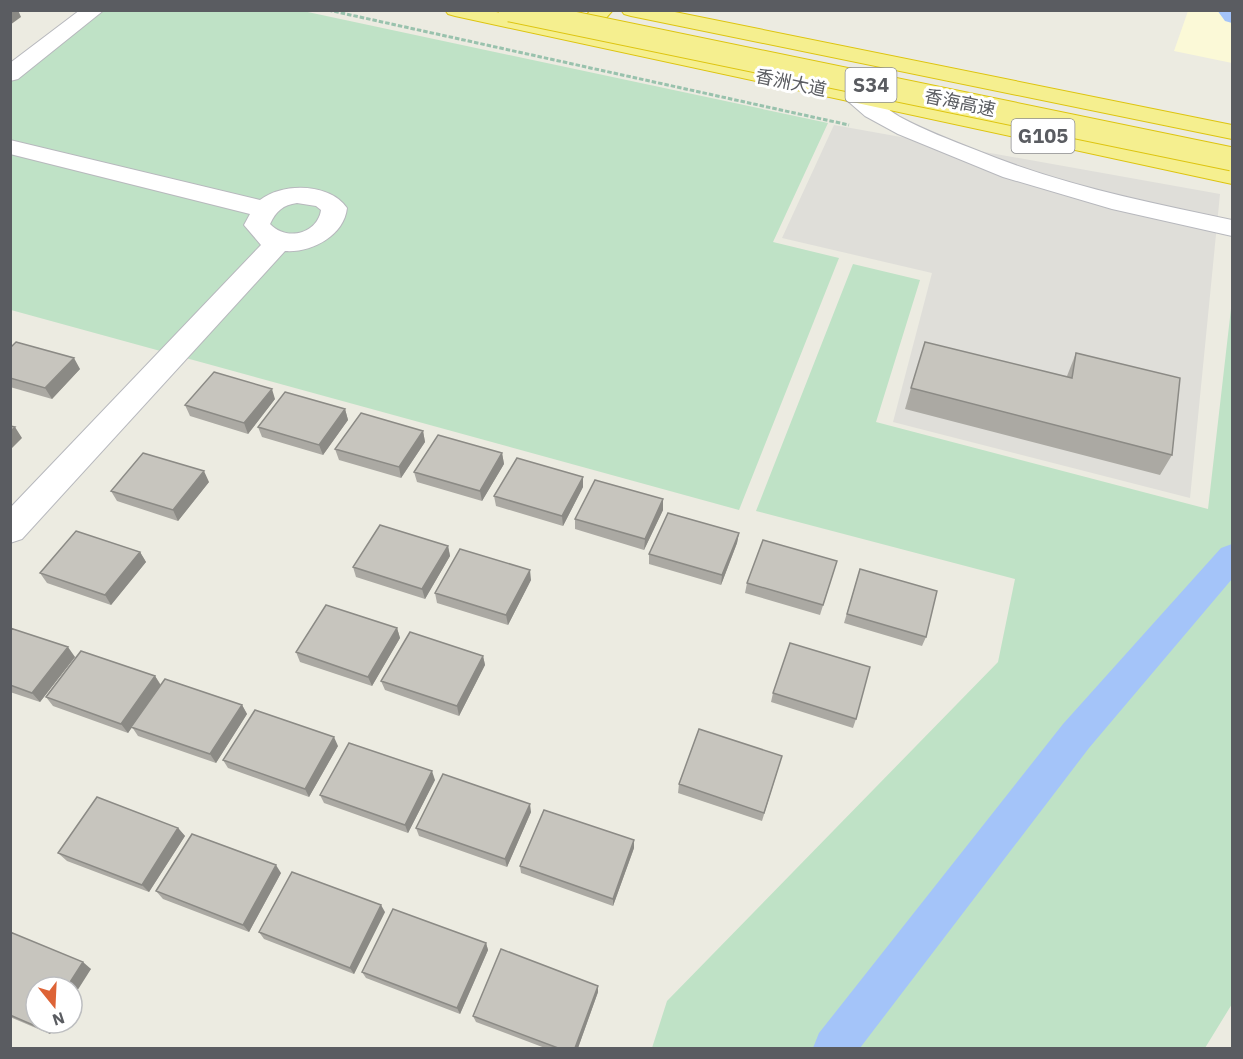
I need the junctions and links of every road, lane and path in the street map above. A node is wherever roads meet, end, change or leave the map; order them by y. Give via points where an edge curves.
1 (94, 10) edge
2 (328, 10) edge
3 (455, 10) edge
4 (510, 10) edge
5 (603, 10) edge
6 (632, 10) edge
7 (667, 10) edge
8 (578, 37) junction
9 (10, 74) edge
10 (853, 96) junction
11 (1233, 126) edge
12 (856, 128) dead end
13 (1233, 132) edge
14 (10, 147) edge
15 (1233, 159) edge
16 (1233, 177) edge
17 (263, 209) junction
18 (1221, 226) edge
19 (279, 241) junction
20 (10, 530) edge

1 - 9 street
2 - 12 path
3 - 8 highway, 香洲大道 / G105
4 - 15 highway, 香海高速 / S34, bridge
5 - 8 highway
6 - 13 highway, 香海高速 / S34
7 - 11 highway, G105
8 - 10 highway, 香洲大道 / G105
10 - 16 highway, 香洲大道 / G105
10 - 18 street via 915,134 991,164 1102,198
14 - 17 street
17 - 19 street via 257,225 261,232
17 - 19 street via 297,195 321,198 334,208 333,223 316,236
19 - 20 street

